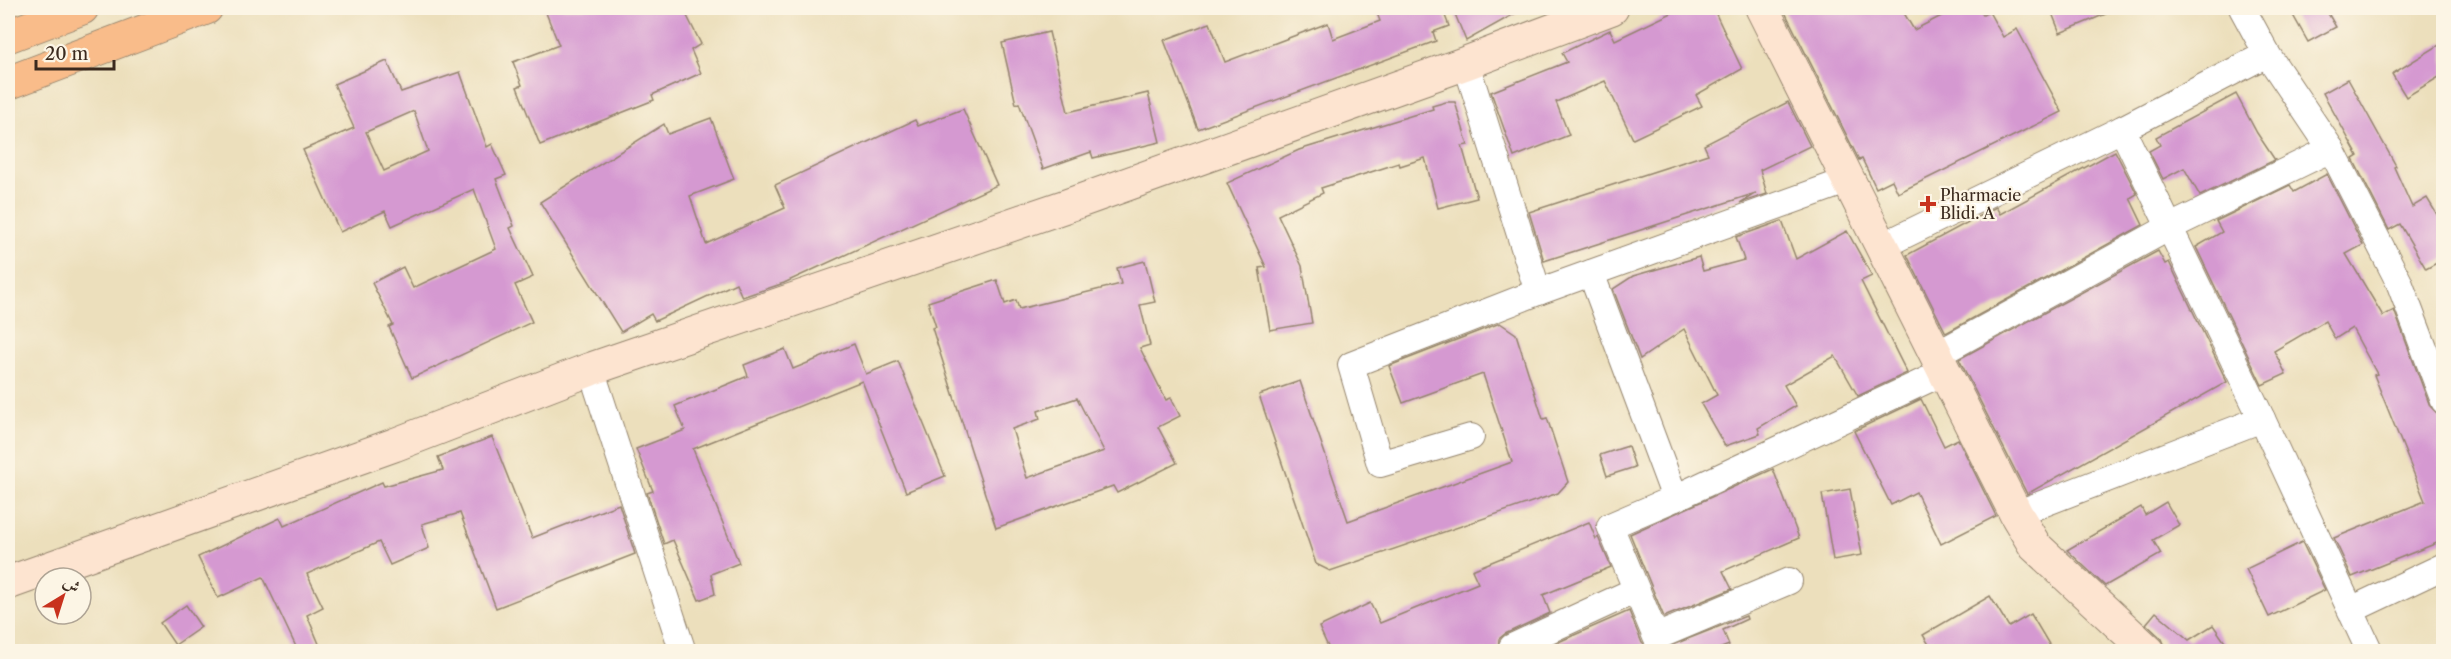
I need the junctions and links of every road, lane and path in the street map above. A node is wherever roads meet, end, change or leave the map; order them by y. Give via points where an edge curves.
1 (82, 8) edge
2 (206, 8) edge
3 (1612, 8) edge
4 (1762, 8) edge
5 (2242, 8) edge
6 (8, 36) edge
7 (2267, 54) junction
8 (1466, 63) junction
9 (8, 83) edge
10 (2122, 129) junction
11 (2331, 149) junction
12 (1849, 180) junction
13 (2170, 227) junction
14 (1882, 246) junction
15 (1591, 273) junction
16 (1538, 292) junction
17 (1940, 363) junction
18 (591, 369) junction
19 (2444, 401) edge
20 (2262, 419) junction
21 (1471, 437) dead end
22 (1675, 498) junction
23 (2016, 514) junction
24 (2444, 566) edge
25 (1789, 581) dead end
26 (8, 583) edge
27 (1636, 590) junction
28 (2350, 610) junction
29 (1512, 647) dead end
30 (683, 651) edge
31 (2150, 651) edge
32 (2370, 651) edge

1 - 6 highway
2 - 9 highway
3 - 8 street
4 - 12 street
5 - 7 street
7 - 10 street
7 - 11 street
8 - 16 street
8 - 18 street
10 - 13 street
10 - 14 street
11 - 13 street
11 - 19 street via 2399,282
12 - 14 street
12 - 15 street
13 - 17 street
13 - 20 street
14 - 17 street
15 - 16 street
15 - 22 street
16 - 21 street via 1351,365 1380,464
17 - 22 street
17 - 23 street
18 - 26 street via 383,449
18 - 30 street
20 - 23 street
20 - 28 street
22 - 27 street via 1610,526
23 - 31 street via 2035,546
24 - 28 street
25 - 27 street via 1656,637
27 - 29 street
28 - 32 street

